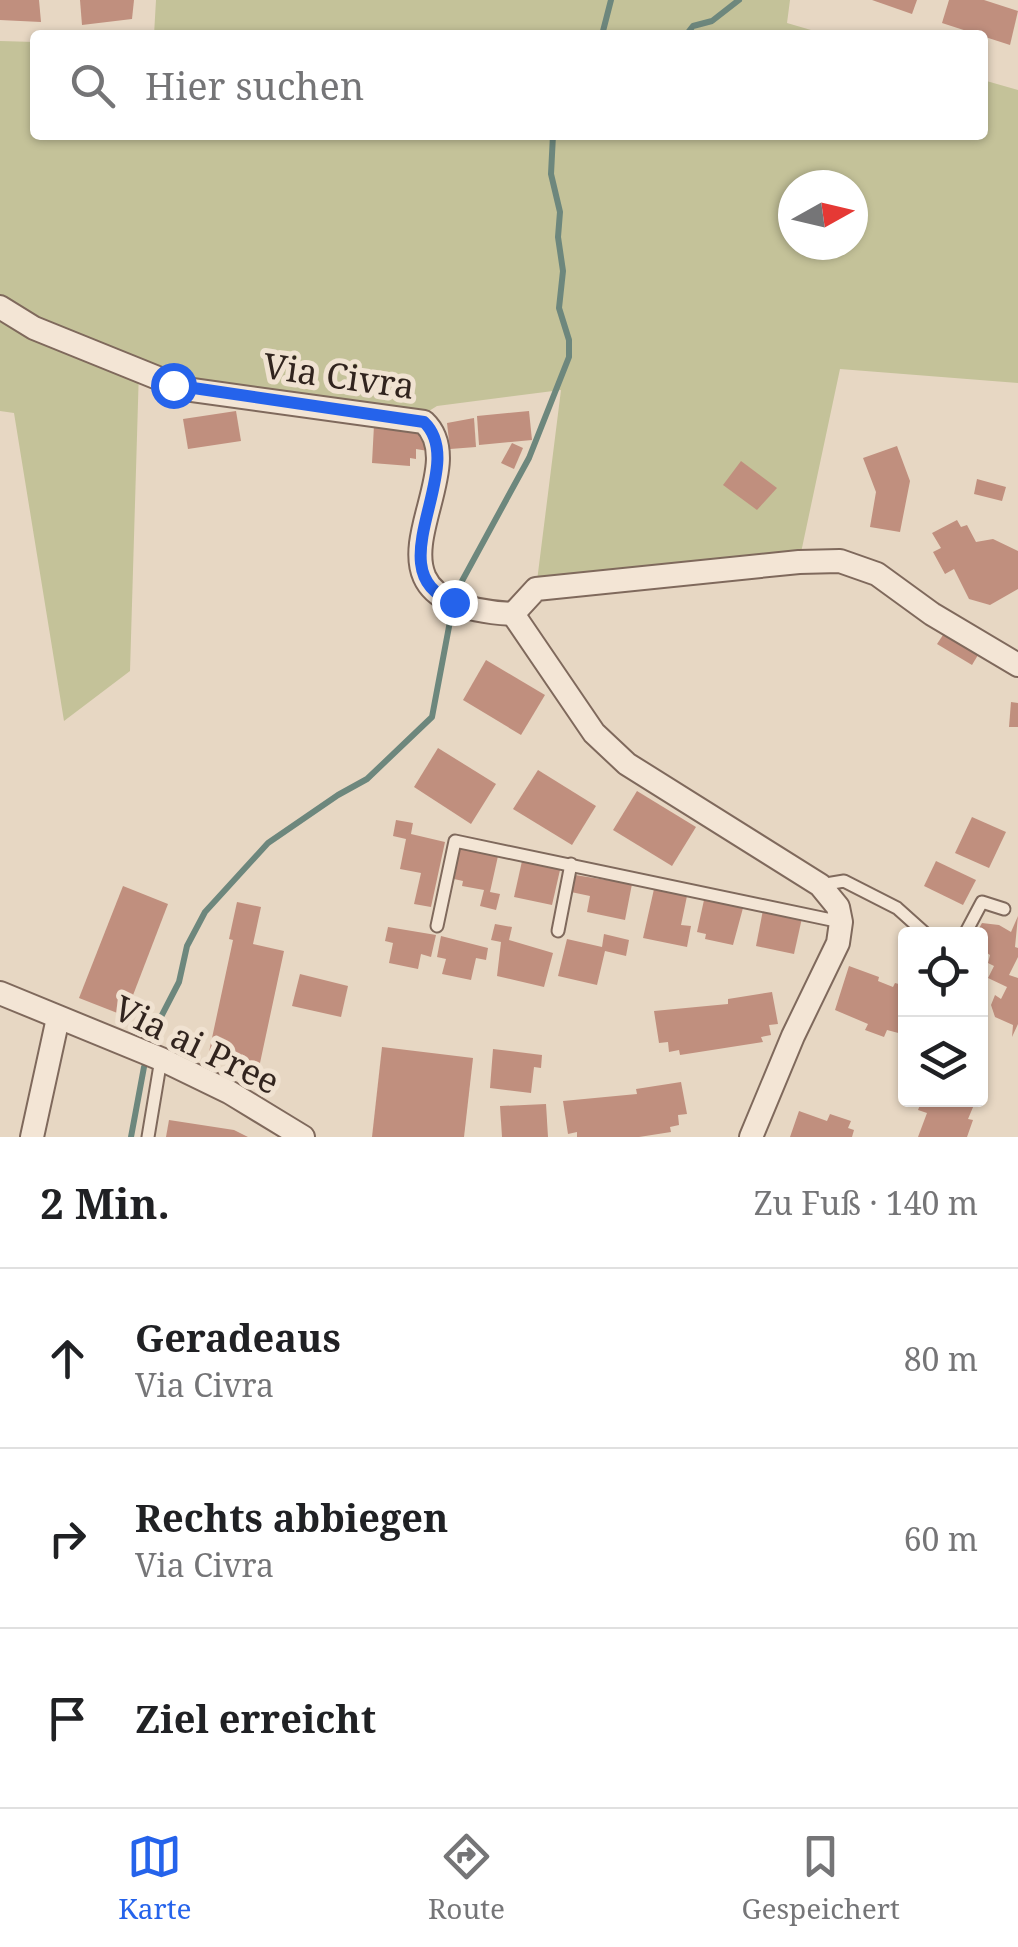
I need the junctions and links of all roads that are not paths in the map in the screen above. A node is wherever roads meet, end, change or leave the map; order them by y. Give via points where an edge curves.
1 (0, 307) edge
2 (512, 614) junction
3 (1017, 665) edge
4 (571, 864) junction
5 (820, 885) junction
6 (1004, 909) dead end
7 (842, 922) junction
8 (437, 926) dead end
9 (918, 927) edge
10 (969, 927) edge
11 (558, 932) dead end
12 (0, 993) edge
13 (58, 1018) junction
14 (161, 1059) junction
15 (32, 1137) edge
16 (148, 1137) edge
17 (303, 1137) edge
18 (751, 1137) edge

1 - 2 street, Via Civra via 60,340 186,389 424,422 436,456 420,554 425,578 438,596 482,613
2 - 3 street via 536,588 840,561 877,574
2 - 5 street via 594,733 626,764
4 - 7 lane
4 - 8 lane via 455,841
4 - 11 lane
5 - 7 street
5 - 9 lane via 844,880 898,908
6 - 10 lane via 982,902
7 - 18 street
12 - 13 street, Via ai Pree
13 - 14 street, Via ai Pree
13 - 15 street, Via ai Pree
14 - 16 lane
14 - 17 street, Via ai Pree

